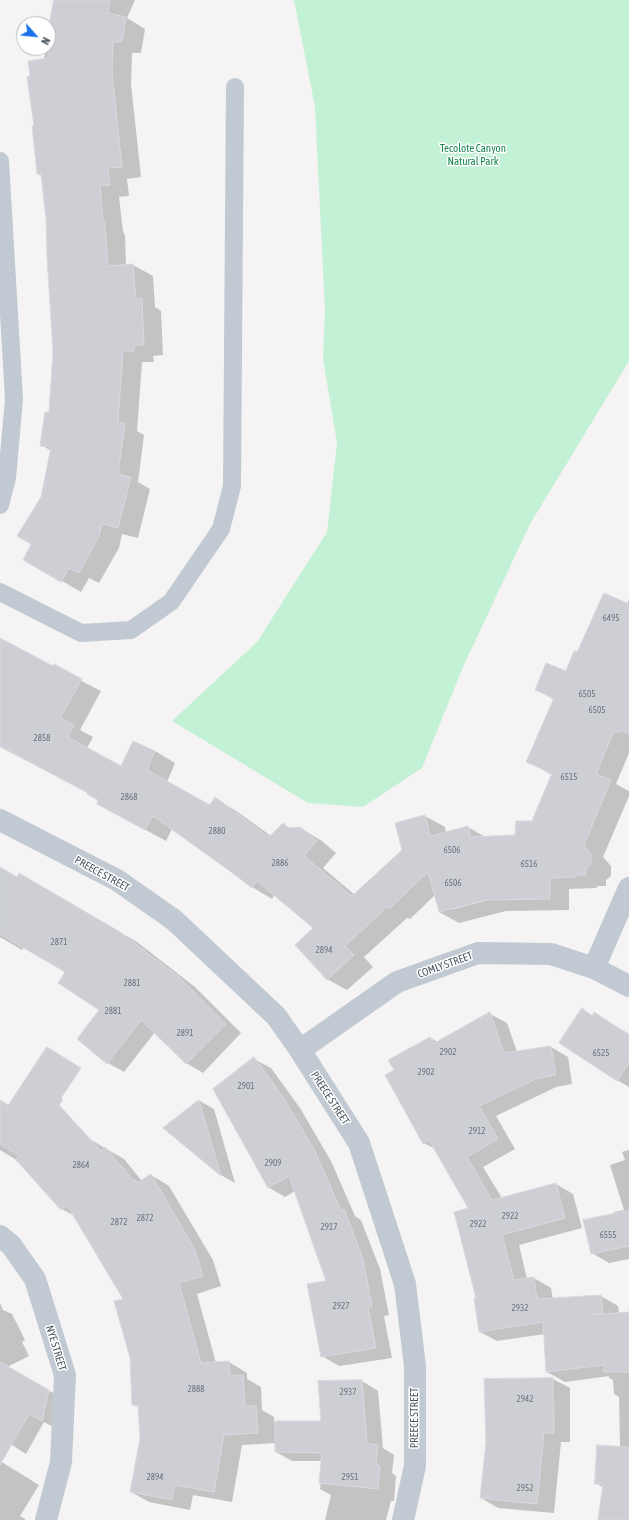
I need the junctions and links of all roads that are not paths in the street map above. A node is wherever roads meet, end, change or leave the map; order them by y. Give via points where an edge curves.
1 (235, 87) dead end
2 (0, 161) edge
3 (7, 396) edge
4 (0, 505) edge
5 (0, 592) edge
6 (0, 820) edge
7 (629, 888) edge
8 (594, 968) junction
9 (629, 986) edge
10 (300, 1050) junction
11 (0, 1236) edge
12 (46, 1520) edge
13 (403, 1520) edge

1 - 5 lane via 232,486 221,529 171,602 131,630 81,634
2 - 3 lane
3 - 4 lane via 7,478
6 - 10 street, PREECE STREET via 117,880 174,920 276,1016
7 - 8 street
8 - 9 street, COMLY STREET
8 - 10 street, COMLY STREET via 551,954 478,953 397,982
10 - 13 street, PREECE STREET via 359,1143 405,1284 415,1366 415,1466
11 - 12 street, NYE STREET via 11,1245 35,1279 64,1375 62,1462

